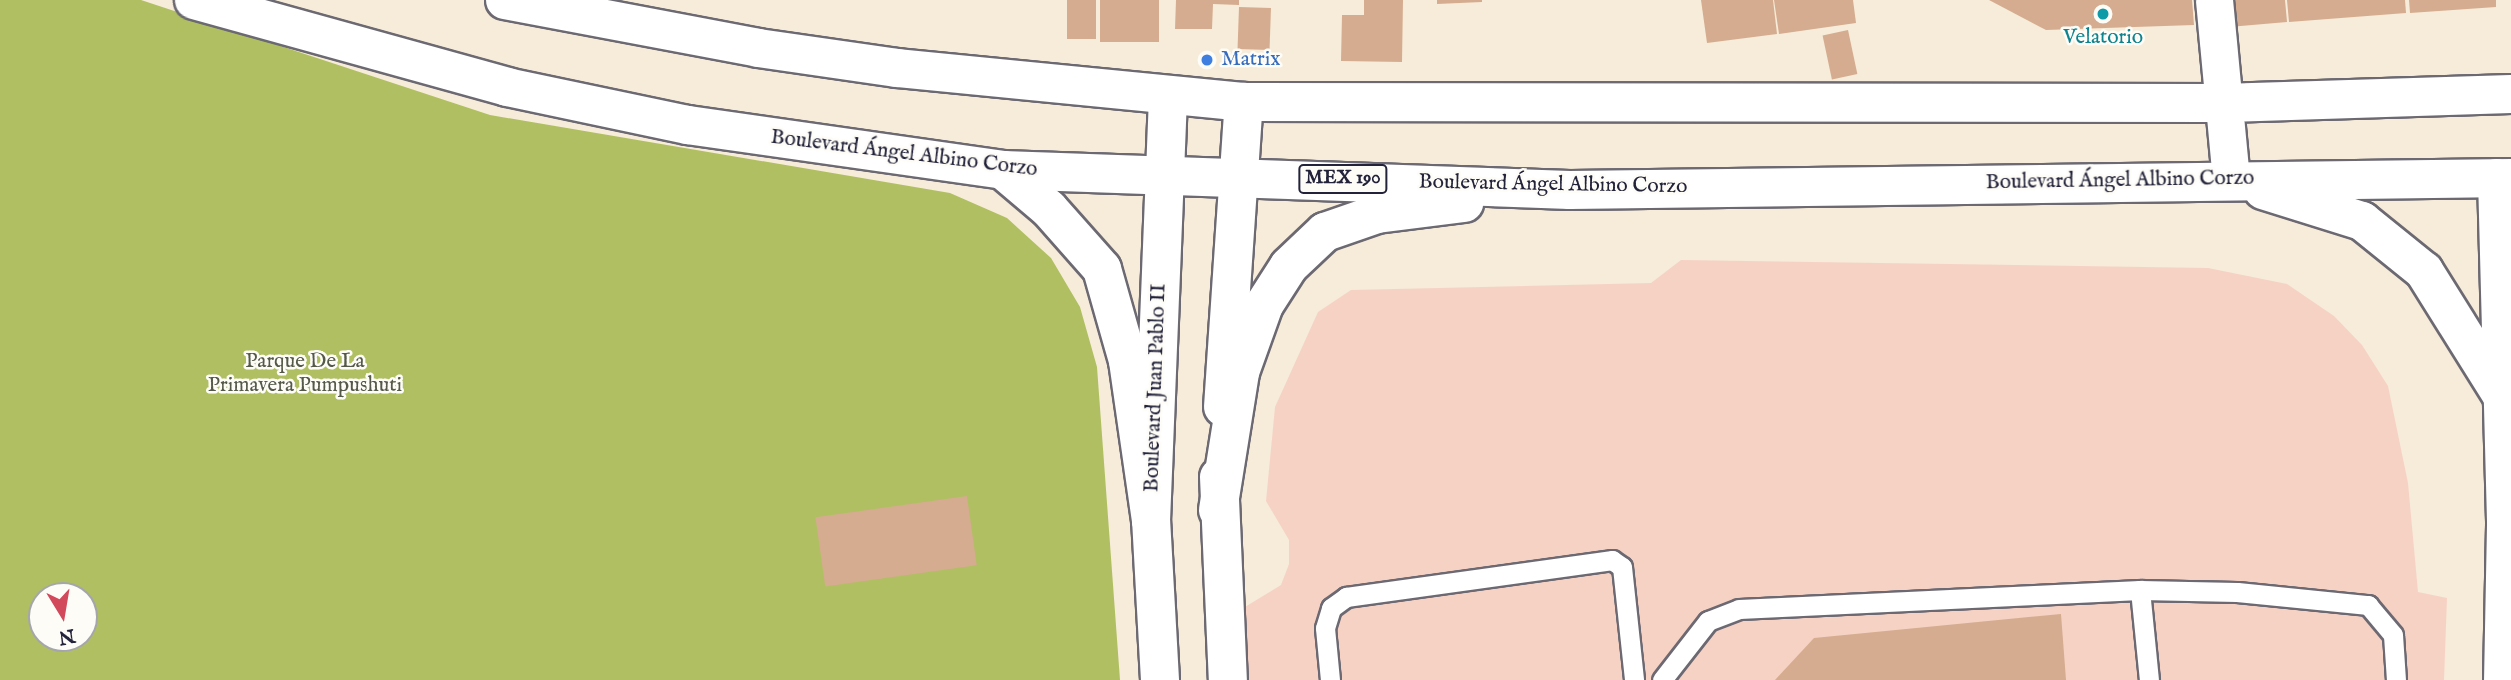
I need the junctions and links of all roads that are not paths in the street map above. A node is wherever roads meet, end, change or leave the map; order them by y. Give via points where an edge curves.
1 (194, 0) edge
2 (505, 0) edge
3 (2214, 0) edge
4 (2511, 94) edge
5 (1168, 97) junction
6 (1244, 102) junction
7 (2224, 103) junction
8 (1003, 170) junction
9 (1163, 177) junction
10 (1239, 177) junction
11 (2504, 178) edge
12 (2231, 180) junction
13 (1570, 190) junction
14 (2502, 396) junction
15 (1218, 510) junction
16 (1151, 521) junction
17 (2140, 590) junction
18 (1160, 680) edge
19 (1228, 680) edge
20 (1330, 680) edge
21 (1634, 680) edge
22 (1662, 680) edge
23 (2149, 680) edge
24 (2396, 680) edge
25 (2502, 680) edge

1 - 8 main road, Boulevard Ángel Albino Corzo / MEX 190 via 507,87 688,125
2 - 5 main road via 758,48
3 - 7 street
4 - 7 main road
5 - 6 main road
5 - 9 main road, Boulevard Juan Pablo II
6 - 7 main road
6 - 10 main road
7 - 12 street
8 - 9 main road, Boulevard Ángel Albino Corzo / MEX 190
8 - 16 main road via 1049,209 1102,269 1128,362
9 - 10 main road, Boulevard Ángel Albino Corzo / MEX 190
9 - 16 main road, Boulevard Juan Pablo II
10 - 13 main road, Boulevard Ángel Albino Corzo / MEX 190
10 - 15 main road
11 - 12 main road, Boulevard Ángel Albino Corzo / MEX 190
11 - 14 street
12 - 13 main road, Boulevard Ángel Albino Corzo / MEX 190
12 - 14 main road via 2362,221 2424,271
13 - 15 main road via 1377,214 1325,232 1289,266 1264,305 1240,372
14 - 25 street
15 - 19 main road
16 - 18 main road, Boulevard Juan Pablo II
17 - 22 lane via 1739,609 1708,621
17 - 23 lane
17 - 24 lane via 2237,592 2368,605 2393,635
20 - 21 lane via 1325,628 1331,608 1346,597 1612,560 1622,566

